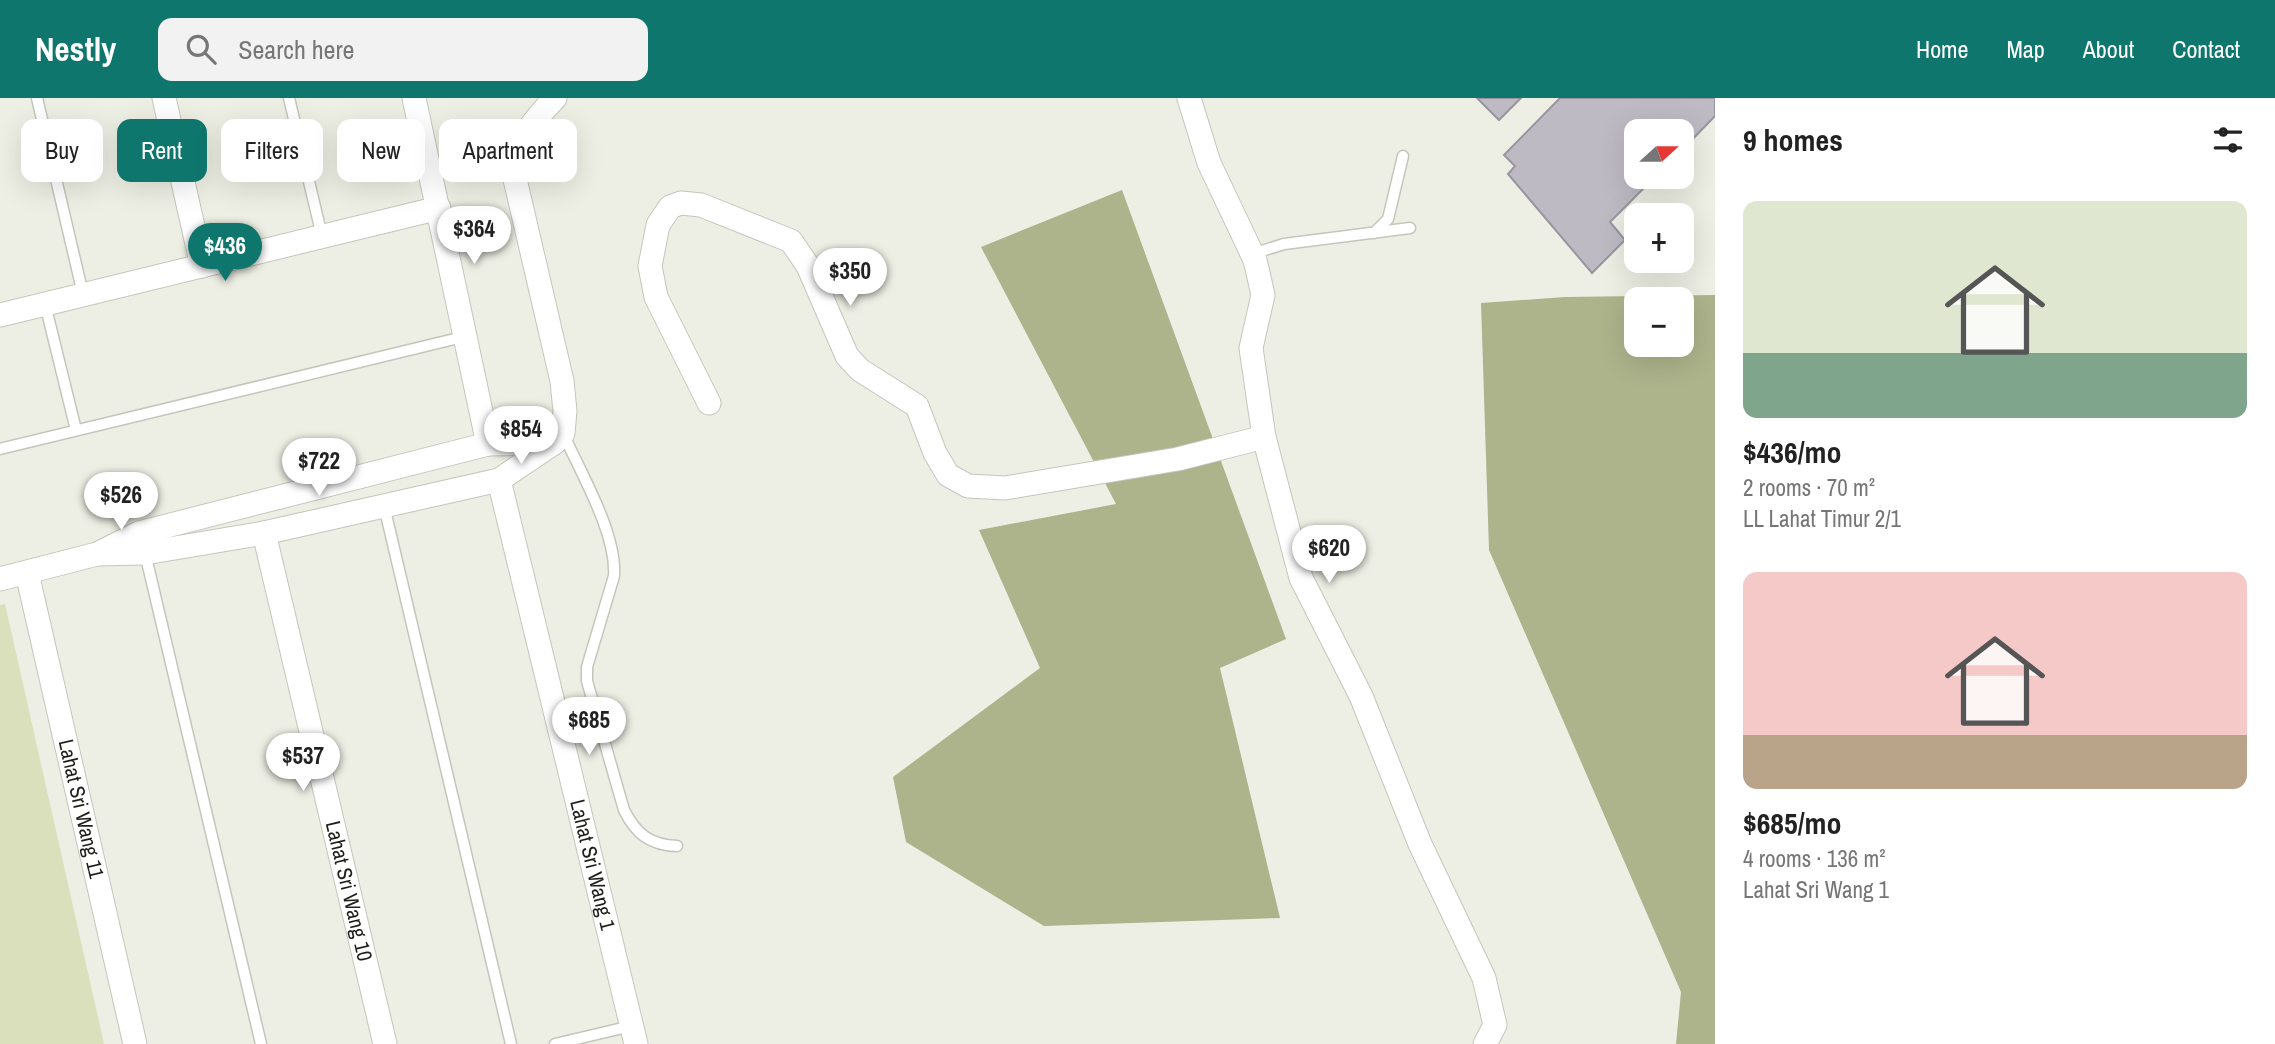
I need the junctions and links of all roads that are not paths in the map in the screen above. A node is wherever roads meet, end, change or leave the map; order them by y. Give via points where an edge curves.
1 (37, 98) edge
2 (164, 98) edge
3 (289, 98) edge
4 (414, 98) edge
5 (555, 98) edge
6 (1188, 98) edge
7 (1403, 156) dead end
8 (439, 208) junction
9 (1410, 228) dead end
10 (1374, 233) junction
11 (322, 236) junction
12 (1252, 254) junction
13 (202, 266) junction
14 (83, 295) junction
15 (45, 304) junction
16 (0, 315) edge
17 (467, 336) junction
18 (709, 403) dead end
19 (76, 430) junction
20 (1264, 437) junction
21 (558, 438) junction
22 (488, 444) junction
23 (0, 449) edge
24 (499, 480) junction
25 (384, 506) junction
26 (264, 533) junction
27 (145, 553) junction
28 (97, 554) junction
29 (27, 573) junction
30 (0, 579) edge
31 (677, 846) dead end
32 (634, 1035) edge
33 (1488, 1042) edge
34 (135, 1044) edge
35 (261, 1044) edge
36 (385, 1044) edge
37 (511, 1044) edge
38 (555, 1044) edge

1 - 14 lane
2 - 13 street
3 - 11 lane
4 - 8 street
5 - 21 street via 520,142 514,175 562,381 565,411
6 - 12 street via 1209,163
7 - 10 lane via 1388,219
8 - 11 street
8 - 17 street
9 - 10 lane
10 - 12 lane via 1284,244
11 - 13 street
12 - 20 street via 1263,295 1251,348
13 - 14 street
14 - 15 street
15 - 16 street
15 - 19 lane
17 - 19 lane
17 - 22 street
18 - 20 street via 656,297 650,266 658,225 670,208 681,203 701,205 791,241 808,266 847,356 860,370 916,406 948,475 968,486 1005,488 1178,458
19 - 23 lane
20 - 33 street via 1301,578 1361,696 1420,844 1484,978 1495,1025
21 - 22 street
21 - 24 street
21 - 31 lane via 602,522 615,563 587,681 632,826 658,845
22 - 28 street via 139,533
24 - 25 street
24 - 32 street, Lahat Sri Wang 1
25 - 26 street
25 - 37 lane
26 - 27 street
26 - 36 street, Lahat Sri Wang 10
27 - 28 street
27 - 35 lane
28 - 29 street
29 - 30 street
29 - 34 street, Lahat Sri Wang 11
32 - 38 lane

